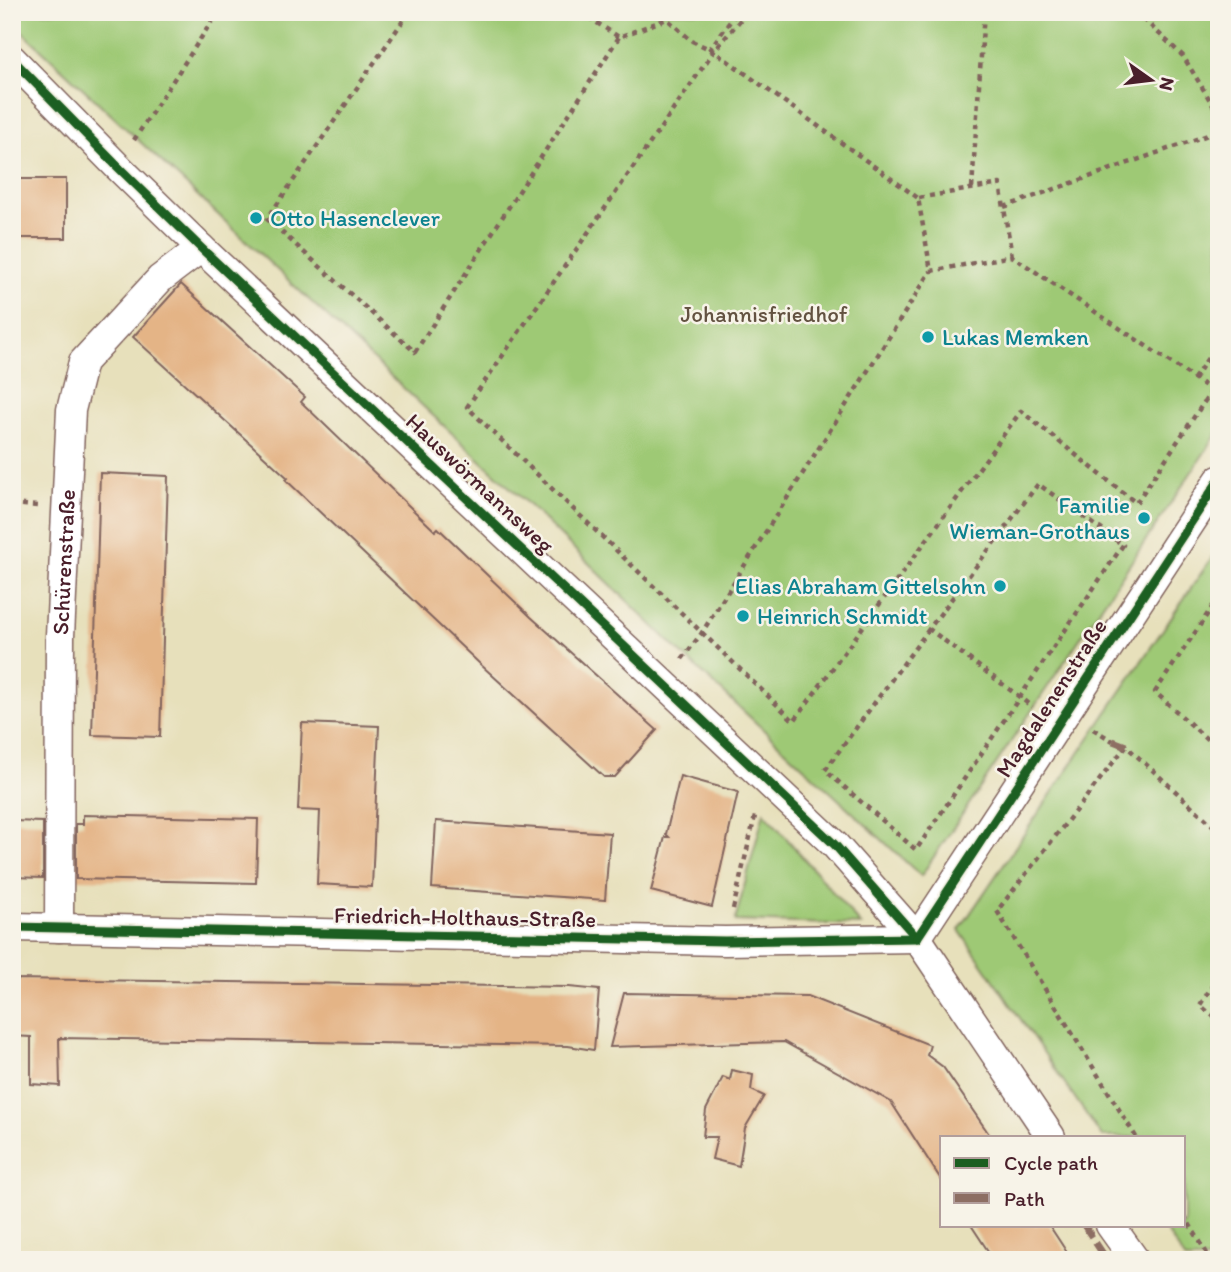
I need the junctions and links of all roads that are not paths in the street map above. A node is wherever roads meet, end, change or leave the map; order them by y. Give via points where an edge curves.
1 (12, 59) edge
2 (201, 248) junction
3 (1219, 480) edge
4 (12, 927) edge
5 (59, 928) junction
6 (917, 938) junction
7 (1050, 1136) edge
8 (1111, 1226) edge
9 (1135, 1260) edge

1 - 2 street, Hauswörmannsweg
2 - 5 street, Schürenstraße via 160,279 83,362 71,410 60,636
2 - 6 street, Hauswörmannsweg via 835,845
3 - 6 street, Magdalenenstraße
4 - 5 street, Friedrich-Holthaus-Straße
5 - 6 street, Friedrich-Holthaus-Straße via 725,941
6 - 7 street, Hauswörmannsweg
8 - 9 street

